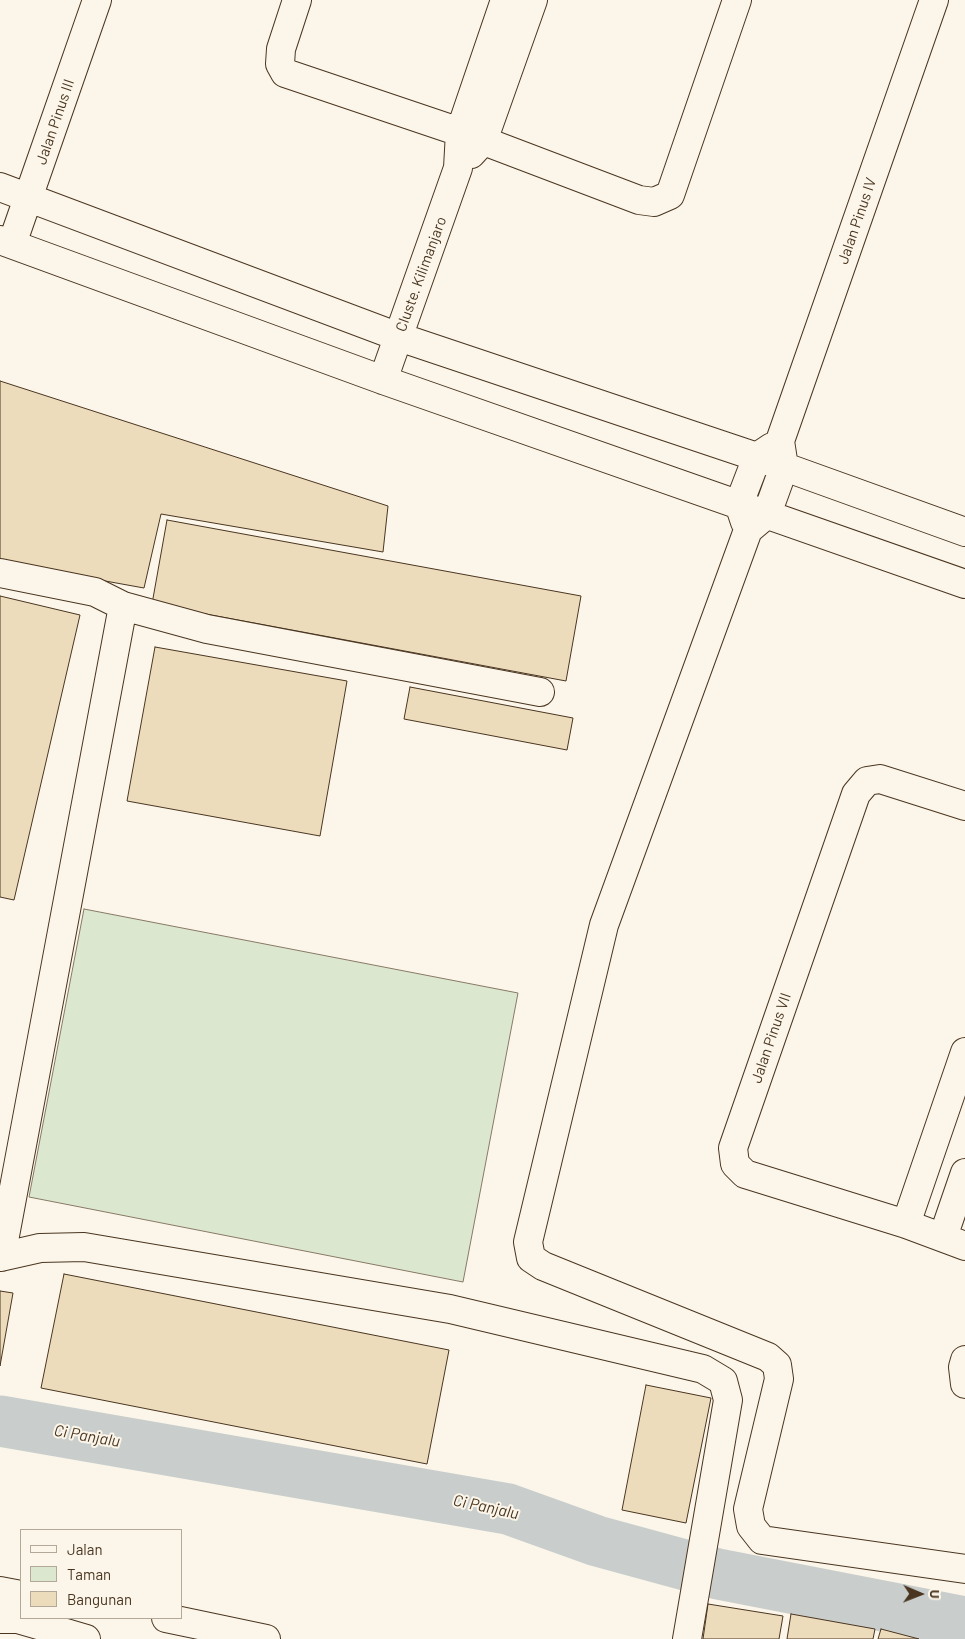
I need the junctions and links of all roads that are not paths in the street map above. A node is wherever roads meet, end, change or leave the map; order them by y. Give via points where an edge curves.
1 (97, 0) edge
2 (297, 0) edge
3 (505, 0) edge
4 (534, 0) edge
5 (737, 0) edge
6 (934, 0) edge
7 (472, 137) junction
8 (0, 187) edge
9 (29, 197) junction
10 (6, 242) edge
11 (398, 336) junction
12 (383, 380) junction
13 (782, 454) junction
14 (757, 457) junction
15 (740, 504) junction
16 (757, 522) junction
17 (965, 532) edge
18 (0, 573) edge
19 (965, 584) edge
20 (123, 606) junction
21 (540, 692) dead end
22 (965, 806) edge
23 (965, 1052) edge
24 (965, 1174) edge
25 (906, 1224) junction
26 (954, 1242) edge
27 (1, 1257) edge
28 (965, 1360) edge
29 (965, 1384) edge
30 (965, 1569) edge
31 (0, 1591) edge
32 (20, 1595) edge
33 (0, 1619) edge
34 (171, 1619) edge
35 (86, 1639) edge
36 (266, 1639) edge
37 (687, 1639) edge

1 - 9 street, Jalan Pinus III
2 - 7 street via 280,49 280,64 285,73
3 - 7 street, Cluste. Kilimanjaro
4 - 7 street, Cluste. Kilimanjaro
5 - 7 street via 670,195 654,202 639,200
6 - 13 street, Jalan Pinus IV
7 - 11 street, Cluste. Kilimanjaro
8 - 9 street
9 - 10 street, Jalan Pinus III
9 - 11 street
10 - 12 street
11 - 12 street, Cluste. Kilimanjaro
11 - 14 street
12 - 15 street
13 - 14 street
13 - 16 street, Jalan Pinus IV
13 - 17 street via 808,476
14 - 15 street
15 - 16 street
16 - 19 street
16 - 30 street, Jalan Pinus IV via 604,925 528,1242 531,1258 543,1266 768,1357 777,1365 779,1379 748,1509 751,1526 762,1540
18 - 20 street via 95,592
20 - 21 street via 207,629
20 - 27 street
22 - 25 street, Jalan Pinus VII via 880,779 867,781 856,794 734,1148 735,1164 745,1174
23 - 25 street
24 - 26 street
25 - 26 street, Jalan Pinus VII
27 - 37 street via 40,1248 84,1247 450,1309 703,1369 723,1381 728,1400
28 - 29 street
31 - 32 street
33 - 35 street via 18,1619
34 - 36 street

